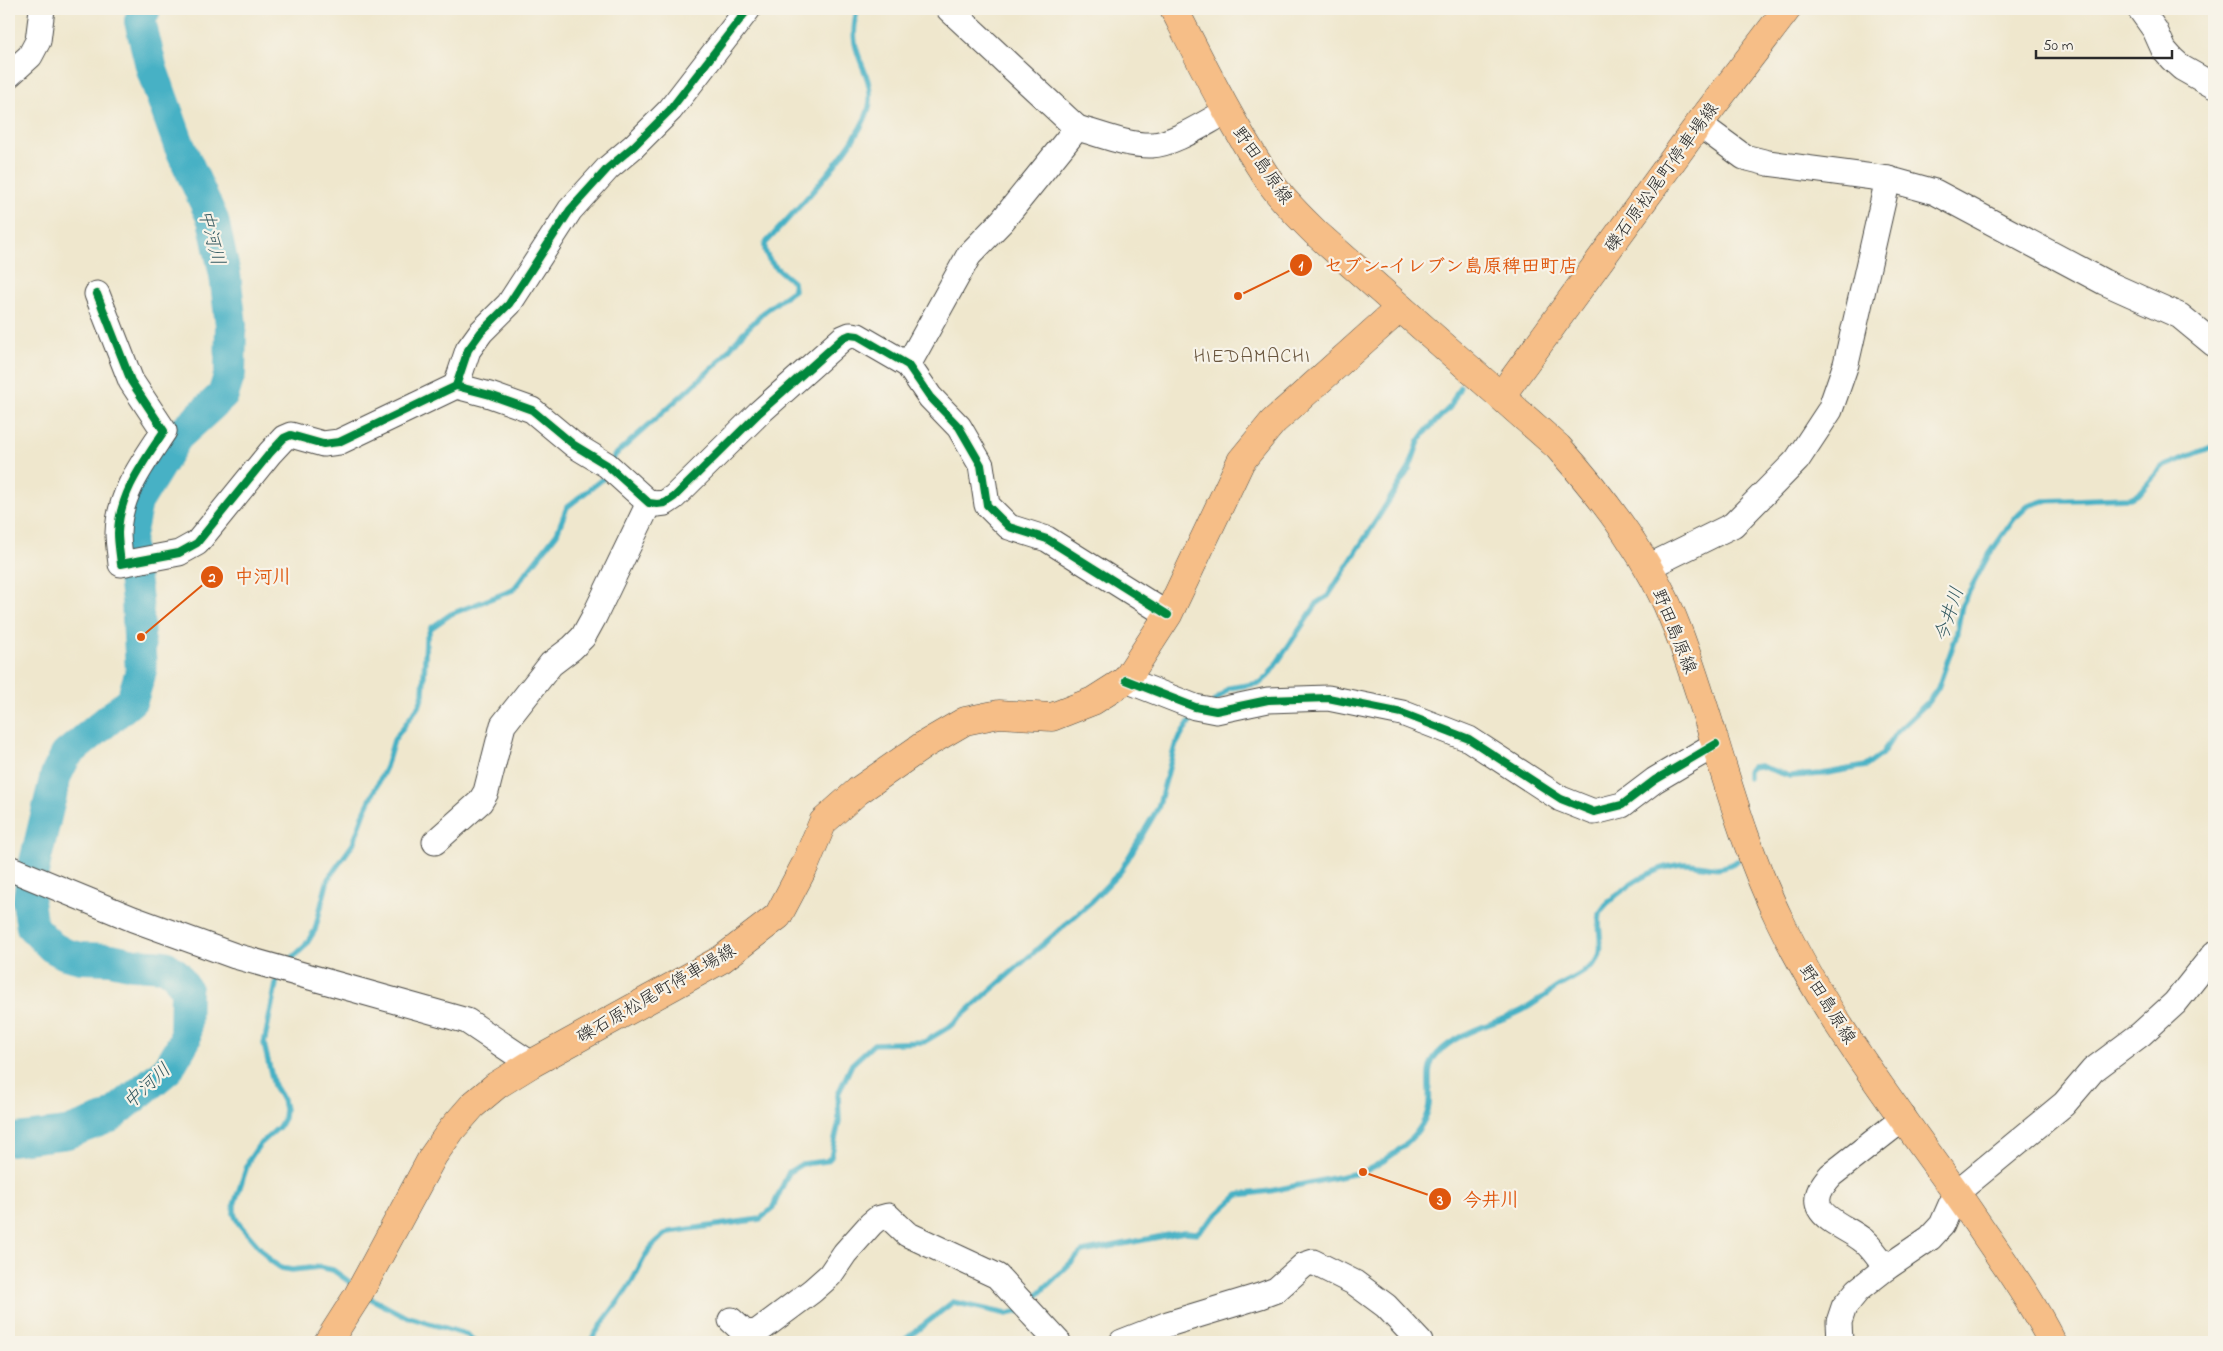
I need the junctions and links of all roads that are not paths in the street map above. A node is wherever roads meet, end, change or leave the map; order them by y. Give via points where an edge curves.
1 (42, 9) edge
2 (748, 9) edge
3 (949, 9) edge
4 (1174, 9) edge
5 (2140, 9) edge
6 (1777, 13) edge
7 (9, 75) edge
8 (2214, 86) edge
9 (1226, 112) junction
10 (1699, 124) junction
11 (1077, 128) junction
12 (1888, 179) junction
13 (97, 294) dead end
14 (1400, 308) junction
15 (2214, 344) edge
16 (908, 366) junction
17 (456, 386) junction
18 (1501, 396) junction
19 (649, 503) junction
20 (1648, 568) junction
21 (1168, 616) junction
22 (1126, 680) junction
23 (1716, 744) junction
24 (435, 842) dead end
25 (26, 875) edge
26 (2214, 954) edge
27 (531, 1064) junction
28 (1904, 1118) junction
29 (1956, 1193) junction
30 (1886, 1268) junction
31 (731, 1320) dead end
32 (328, 1342) edge
33 (1058, 1342) edge
34 (1122, 1342) edge
35 (1420, 1342) edge
36 (1840, 1342) edge
37 (2052, 1342) edge

1 - 7 street via 38,40 30,56
2 - 17 street via 670,110 608,168 570,210 509,304 480,332 468,350
3 - 11 street
4 - 9 main road, 野田島原線
5 - 8 street via 2172,59
6 - 10 main road, 礫石原松尾町停車場線
9 - 11 street via 1172,140 1153,145
9 - 14 main road, 野田島原線 via 1286,203
10 - 12 street via 1744,157
10 - 18 main road, 礫石原松尾町停車場線
11 - 16 street via 1002,221 969,255
12 - 15 street via 1934,192 2104,282 2180,316
12 - 20 street via 1846,364 1830,410 1797,460 1733,525
13 - 17 street via 131,381 164,431 135,476 120,512 121,564 179,553 197,543 284,438 291,435 324,444 339,442
14 - 18 main road, 野田島原線
14 - 21 main road, 礫石原松尾町停車場線 via 1272,422 1241,461
16 - 19 street via 858,336 843,338 759,413 674,497 665,503
16 - 21 street via 959,427 981,465 987,505 1010,527 1047,540
17 - 19 street via 532,410 574,445 611,469
18 - 20 main road, 野田島原線 via 1558,447 1591,484
19 - 24 street via 583,637 551,664 503,725 486,792 480,802
20 - 23 main road, 野田島原線 via 1677,626
21 - 22 main road, 礫石原松尾町停車場線
22 - 23 street via 1205,709 1268,700 1328,698 1402,713 1469,739 1561,799 1594,812 1622,806 1655,780
22 - 27 main road, 礫石原松尾町停車場線 via 1093,702 1052,717 1000,714 965,721 924,745 858,791 823,822 778,916 722,959
23 - 28 main road, 野田島原線 via 1739,820 1779,920 1826,1006
25 - 27 street via 235,956 467,1021
26 - 29 street via 2175,1003 2141,1034 2092,1070 2064,1104
27 - 32 main road, 礫石原松尾町停車場線 via 497,1085 452,1129 433,1156
28 - 29 main road, 野田島原線
28 - 30 street via 1831,1175 1819,1193 1819,1204 1827,1218 1864,1241
29 - 30 street via 1942,1225 1930,1238
29 - 37 main road, 野田島原線 via 2016,1280
30 - 36 street via 1858,1290 1844,1307 1839,1322
31 - 33 street via 745,1333 757,1332 830,1275 871,1224 883,1216 893,1218 907,1234 997,1276
34 - 35 street via 1276,1290 1304,1265 1313,1262 1355,1283 1386,1306

